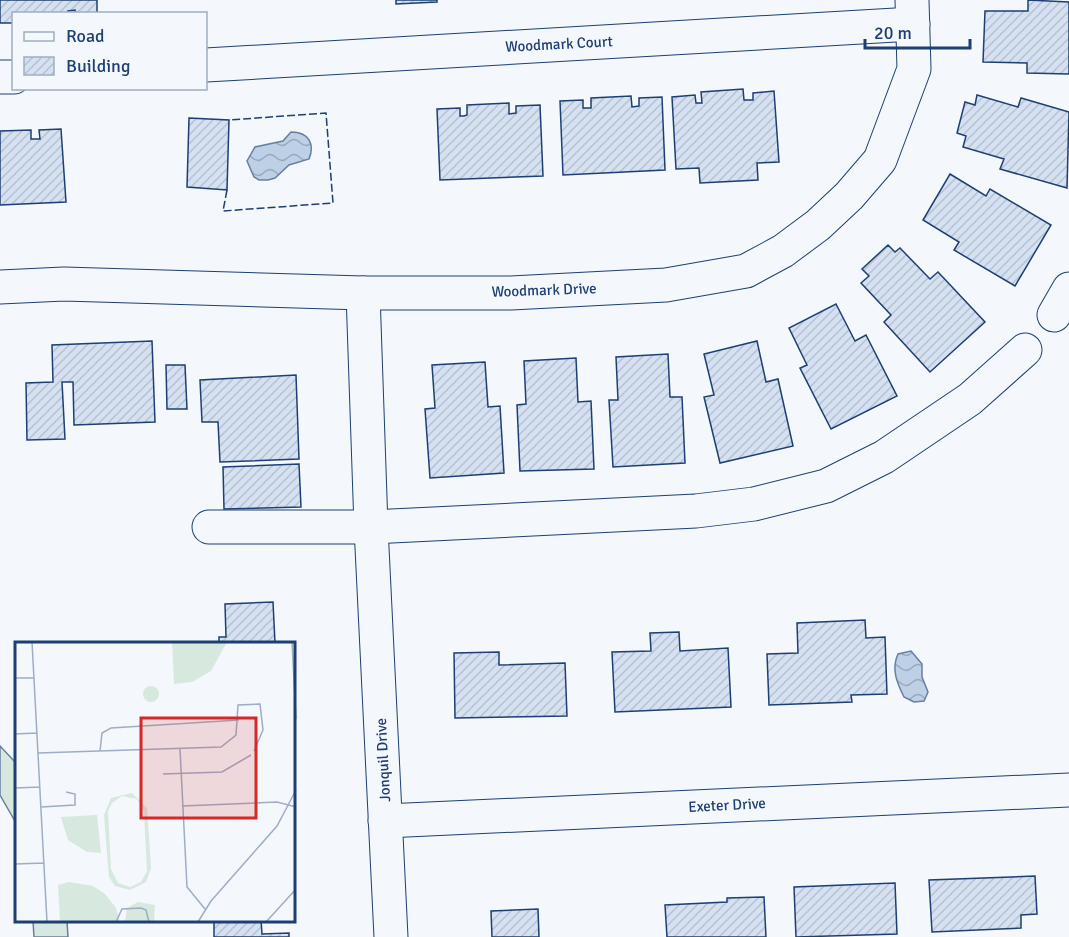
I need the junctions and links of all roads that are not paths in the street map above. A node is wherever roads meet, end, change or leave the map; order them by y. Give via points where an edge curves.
1 (912, 12) edge
2 (207, 65) edge
3 (0, 287) edge
4 (363, 293) junction
5 (1025, 350) dead end
6 (371, 526) junction
7 (208, 527) dead end
8 (1069, 790) edge
9 (385, 821) junction
10 (391, 937) edge

1 - 2 street, Woodmark Court
1 - 4 street, Woodmark Drive via 914,69 880,160 818,225 783,251 746,271 666,285 511,293
3 - 4 street, Woodmark Drive via 64,284
4 - 6 street, Jonquil Drive
5 - 6 street via 970,399 884,458 826,486 754,504 696,512
6 - 7 street
6 - 9 street, Jonquil Drive
8 - 9 street, Exeter Drive
9 - 10 street, Jonquil Drive

